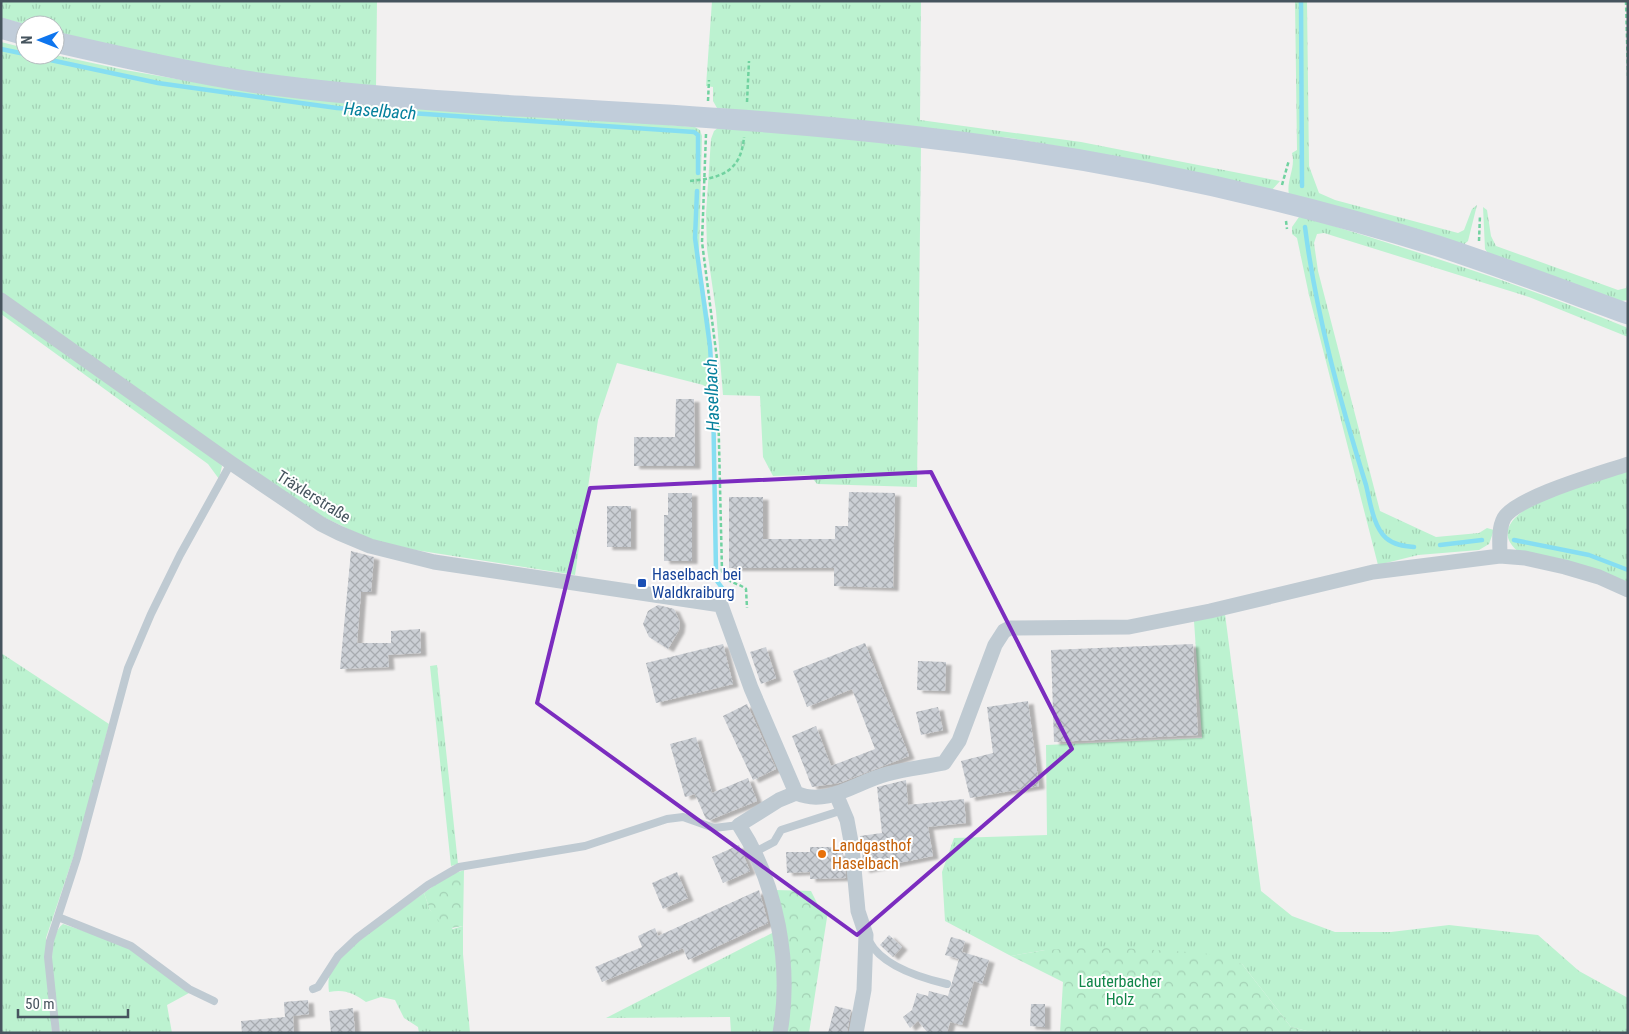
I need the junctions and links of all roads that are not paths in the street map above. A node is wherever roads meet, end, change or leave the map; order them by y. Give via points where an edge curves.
1 (1, 28) edge
2 (15, 32) edge
3 (65, 44) edge
4 (1, 300) edge
5 (1628, 314) edge
6 (231, 463) junction
7 (1628, 464) edge
8 (1500, 556) junction
9 (1628, 590) edge
10 (796, 793) junction
11 (836, 794) junction
12 (843, 810) junction
13 (739, 824) junction
14 (755, 852) junction
15 (58, 917) junction
16 (866, 935) junction
17 (947, 984) dead end
18 (314, 990) dead end
19 (214, 1001) dead end
20 (56, 1033) edge
21 (780, 1033) edge
22 (856, 1033) edge

1 - 2 street
3 - 5 street via 153,65 254,82 396,98 707,117 908,135 1092,162 1277,201 1362,224
4 - 6 street, Träxlerstraße
6 - 10 street, Träxlerstraße via 321,524 370,546 434,562 721,605 751,688
6 - 15 lane via 172,572 128,668
7 - 8 street via 1553,490 1513,508 1504,518 1501,529
8 - 9 street via 1565,567
8 - 11 street via 1373,572 1210,611 1129,626 1010,628 1004,631 995,645 959,741 944,763 886,774
10 - 11 street via 810,799
10 - 13 street
11 - 12 street
12 - 14 lane via 781,830 774,842
12 - 16 street via 852,848 858,911
13 - 14 street
13 - 18 lane via 714,828 683,817 666,819 585,846 459,867 428,885 357,938 338,956
14 - 21 street via 777,923 784,983
15 - 19 lane via 131,946 189,990
15 - 20 lane via 48,957
16 - 17 lane via 873,950 884,958 926,979
16 - 22 street via 864,982

